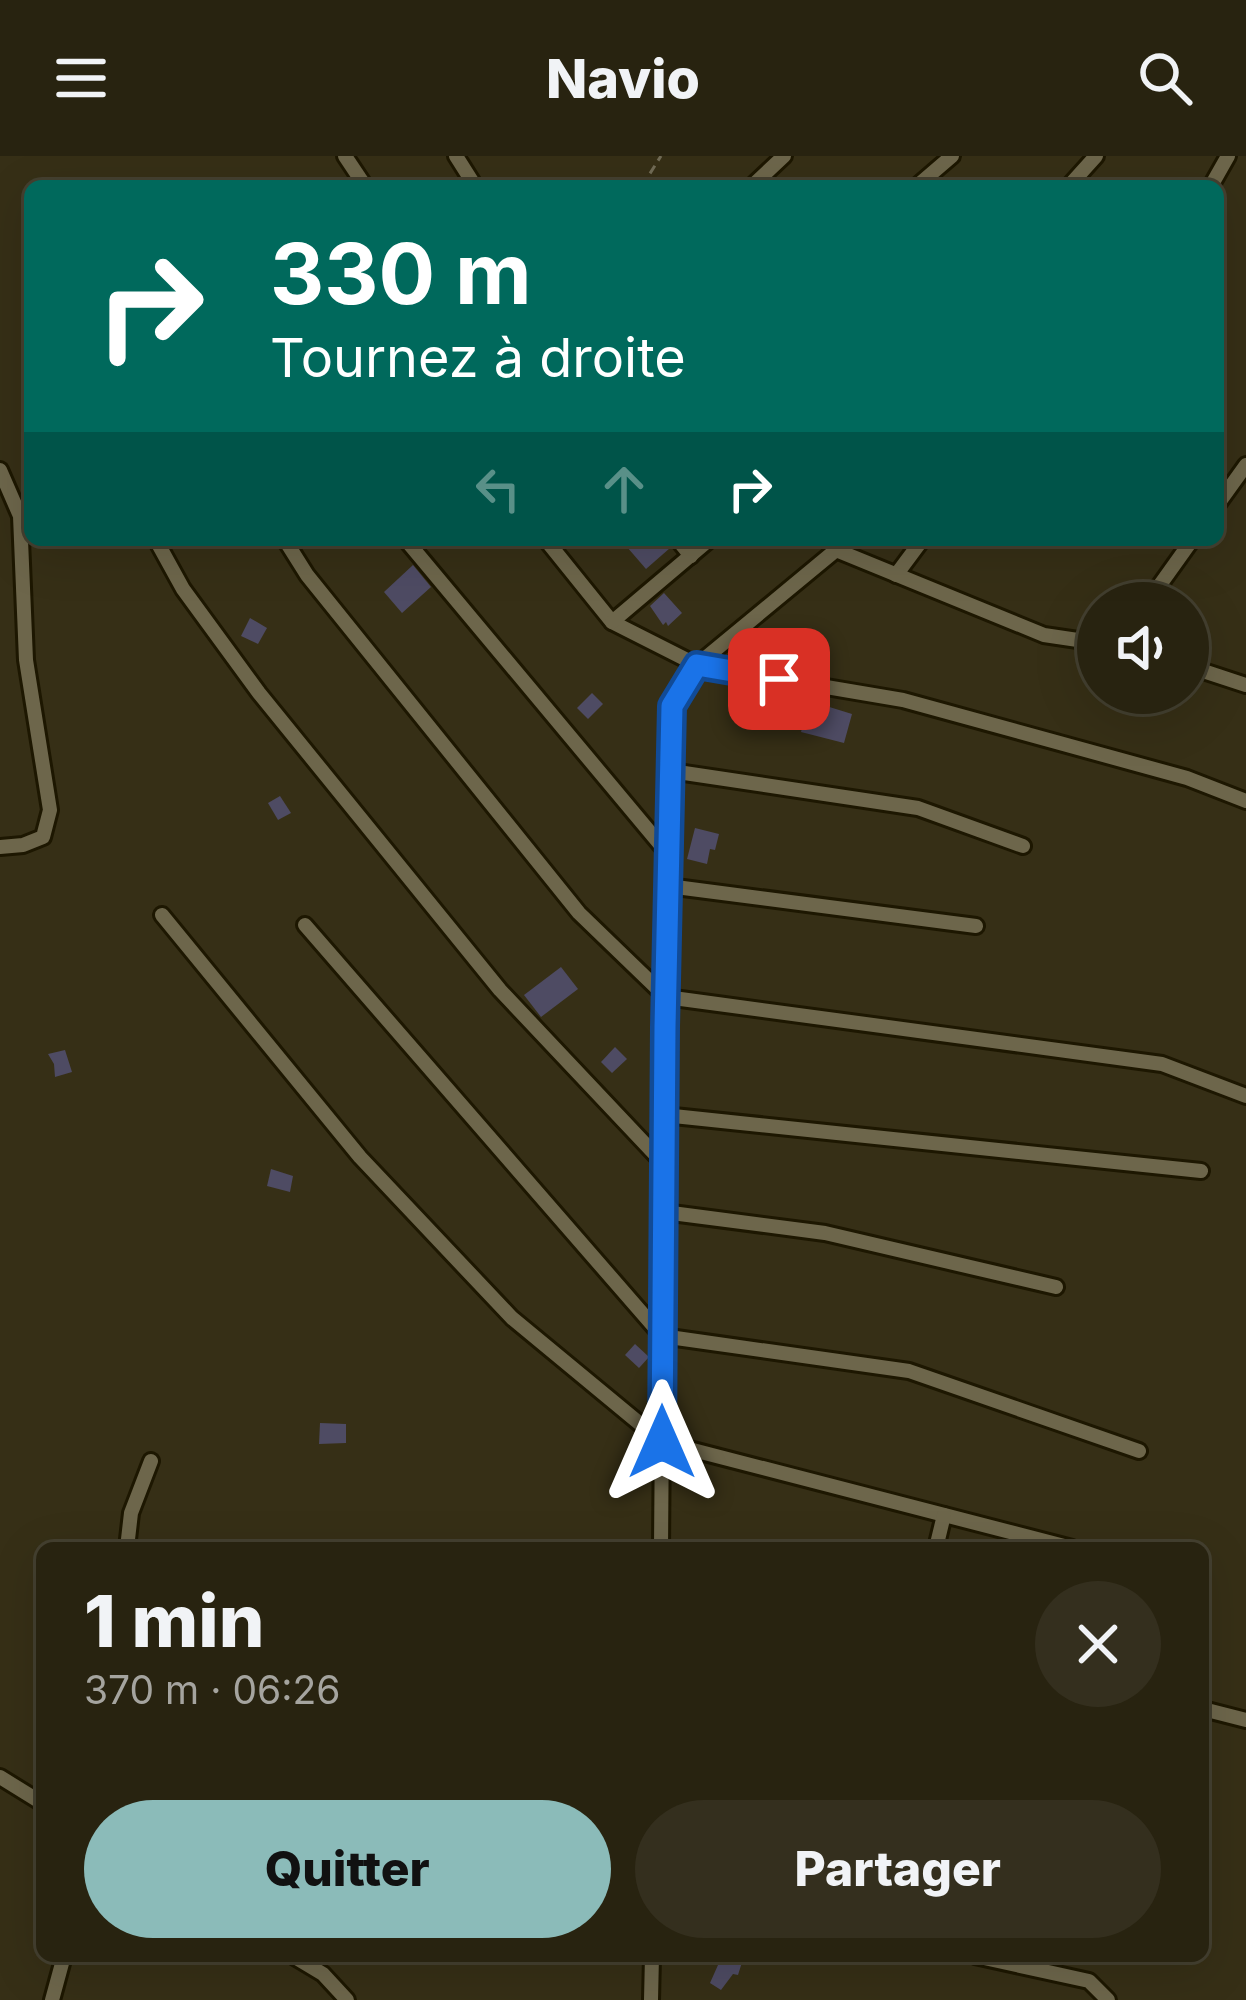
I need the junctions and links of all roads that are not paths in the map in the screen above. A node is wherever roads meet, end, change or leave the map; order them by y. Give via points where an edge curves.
1 (784, 156) edge
2 (952, 156) edge
3 (1096, 156) edge
4 (758, 180) edge
5 (924, 180) edge
6 (1074, 180) edge
7 (1246, 465) edge
8 (0, 470) edge
9 (1224, 496) edge
10 (159, 546) edge
11 (289, 546) edge
12 (411, 546) edge
13 (552, 546) edge
14 (683, 546) edge
15 (702, 546) edge
16 (918, 546) edge
17 (1188, 546) edge
18 (691, 556) junction
19 (896, 575) junction
20 (1162, 582) edge
21 (612, 622) junction
22 (1077, 640) edge
23 (697, 665) junction
24 (1209, 673) edge
25 (1246, 685) edge
26 (671, 770) junction
27 (1246, 801) edge
28 (0, 847) edge
29 (1023, 847) dead end
30 (669, 855) junction
31 (668, 886) junction
32 (162, 915) dead end
33 (305, 925) dead end
34 (976, 926) dead end
35 (666, 998) junction
36 (1246, 1096) edge
37 (664, 1114) junction
38 (664, 1164) junction
39 (1201, 1171) dead end
40 (664, 1212) junction
41 (1056, 1287) dead end
42 (662, 1336) junction
43 (662, 1442) junction
44 (1138, 1451) dead end
45 (151, 1462) dead end
46 (944, 1515) junction
47 (128, 1542) edge
48 (661, 1542) edge
49 (937, 1542) edge
50 (1049, 1542) edge
51 (1209, 1710) edge
52 (1246, 1720) edge
53 (0, 1777) edge
54 (36, 1799) edge
55 (62, 1962) edge
56 (303, 1962) edge
57 (652, 1962) edge
58 (1001, 1962) edge
59 (52, 2000) edge
60 (347, 2000) edge
61 (651, 2000) edge
62 (1108, 2000) edge

1 - 4 street
2 - 5 street
3 - 6 street
7 - 9 street
8 - 28 street via 20,516 26,660 50,810 43,837
10 - 38 street via 259,693 500,990
11 - 35 street via 579,914
12 - 30 street
13 - 21 street
14 - 18 street
15 - 18 street
16 - 19 street
17 - 20 street
18 - 21 street
19 - 22 street via 1044,635
19 - 23 street via 836,550
21 - 23 street
23 - 26 street via 672,706
23 - 27 street via 903,700
24 - 25 street
26 - 29 street via 918,808
26 - 30 street
30 - 31 street
31 - 34 street
31 - 35 street
32 - 43 street via 360,1156 512,1318
33 - 42 street
35 - 36 street via 1162,1064
35 - 37 street
37 - 38 street
37 - 39 street
38 - 40 street
40 - 41 street via 825,1233
40 - 42 street
42 - 43 street
42 - 44 street via 909,1371
43 - 46 street
43 - 48 street
45 - 47 street
46 - 49 street
46 - 50 street
51 - 52 street
53 - 54 street
55 - 59 street
56 - 60 street
57 - 61 street
58 - 62 street via 1089,1982

